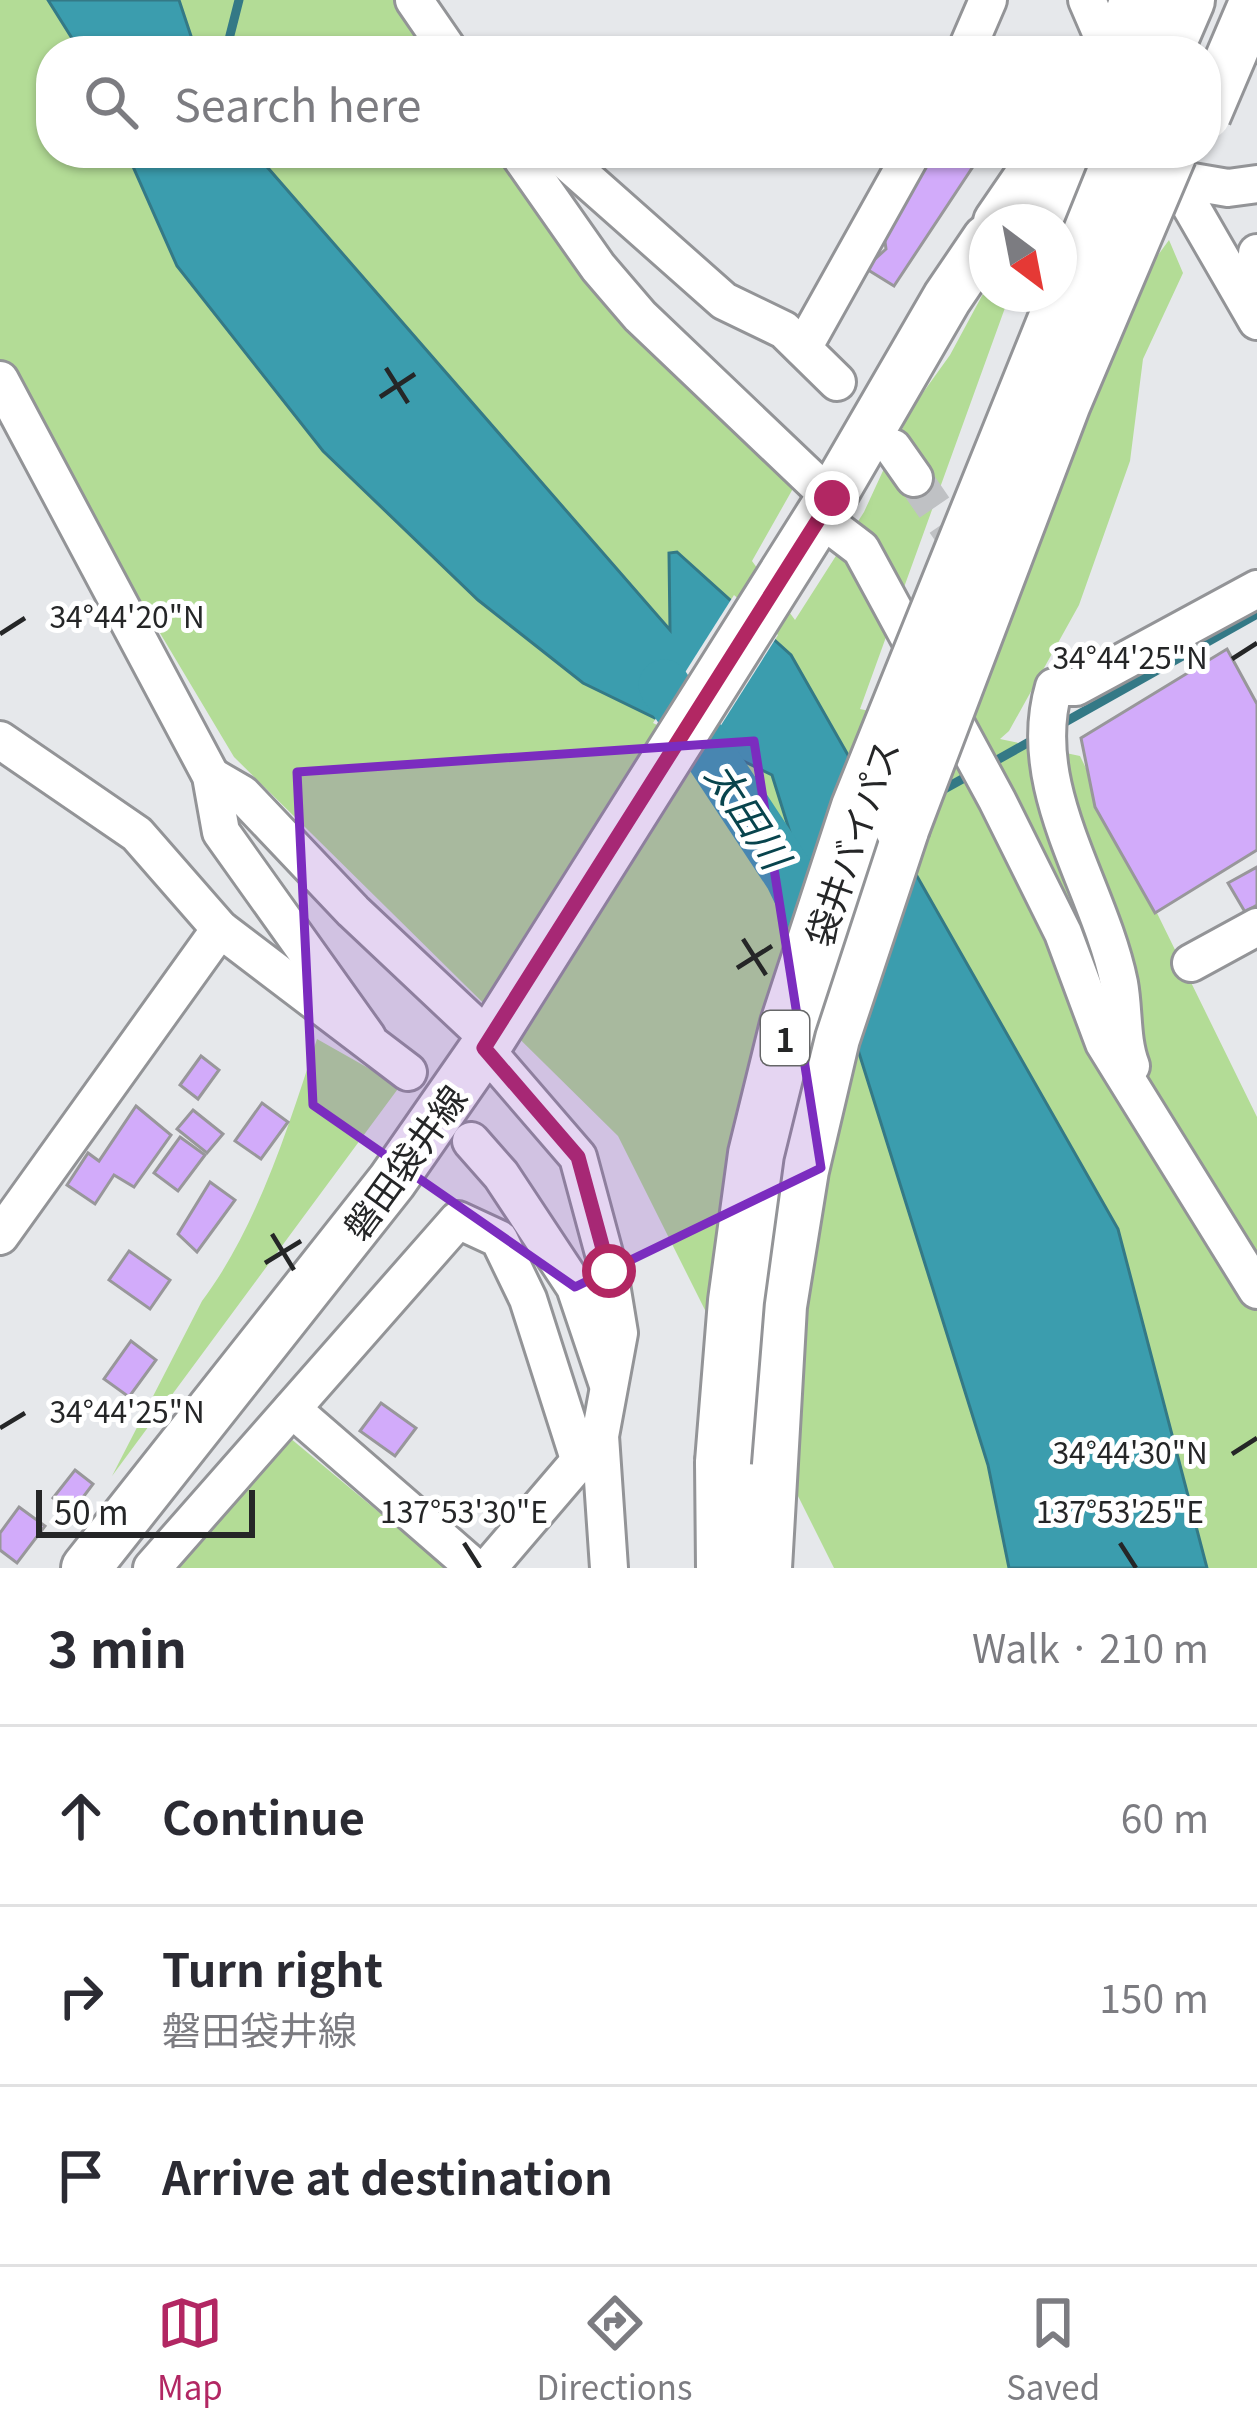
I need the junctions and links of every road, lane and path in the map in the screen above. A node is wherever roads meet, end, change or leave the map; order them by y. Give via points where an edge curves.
1 (414, 0) edge
2 (988, 0) edge
3 (1087, 0) edge
4 (1138, 0) edge
5 (1186, 0) edge
6 (1232, 0) edge
7 (1256, 0) edge
8 (438, 36) edge
9 (972, 36) edge
10 (1103, 36) edge
11 (1125, 36) edge
12 (1172, 36) edge
13 (1217, 36) edge
14 (1257, 65) edge
15 (1221, 80) edge
16 (1221, 89) edge
17 (529, 168) edge
18 (574, 168) edge
19 (904, 168) edge
20 (1035, 168) edge
21 (1076, 168) edge
22 (1158, 168) edge
23 (1159, 168) edge
24 (1165, 168) edge
25 (1176, 168) edge
26 (1257, 184) edge
27 (1010, 204) edge
28 (1063, 204) edge
29 (1257, 253) edge
30 (969, 265) edge
31 (1257, 268) edge
32 (1025, 312) edge
33 (1257, 321) edge
34 (803, 348) junction
35 (0, 380) edge
36 (837, 382) dead end
37 (819, 517) junction
38 (1257, 590) edge
39 (928, 633) junction
40 (0, 740) edge
41 (212, 776) junction
42 (1257, 927) edge
43 (220, 929) junction
44 (1191, 963) dead end
45 (492, 1035) junction
46 (367, 1037) junction
47 (408, 1072) dead end
48 (1152, 1120) junction
49 (471, 1141) dead end
50 (0, 1236) edge
51 (1257, 1290) edge
52 (607, 1382) junction
53 (292, 1409) junction
54 (590, 1448) junction
55 (747, 1462) junction
56 (86, 1568) edge
57 (152, 1568) edge
58 (475, 1568) edge
59 (488, 1568) edge
60 (609, 1568) edge
61 (724, 1568) edge
62 (764, 1568) edge

1 - 8 street
2 - 9 street
3 - 10 street
4 - 11 highway
5 - 12 highway
6 - 13 highway
7 - 15 main road, bridge
14 - 16 main road
17 - 37 street via 598,267
18 - 34 street via 724,301
19 - 34 street
20 - 27 main road
21 - 28 highway
22 - 39 highway, 袋井バイパス / 1, bridge
23 - 55 highway, 袋井バイパス / 1, bridge via 902,827 832,1038
24 - 33 street
25 - 26 street via 1228,188
29 - 31 street
30 - 37 main road, 磐田袋井線
32 - 39 highway, 1, bridge
34 - 36 street
35 - 41 street
37 - 45 main road, 磐田袋井線
37 - 48 street via 861,549 998,800 1063,933 1104,1043
38 - 48 street via 1076,687 1054,686 1045,718 1050,771 1118,982 1127,1056
39 - 55 highway, 袋井バイパス / 1, bridge via 859,806 788,1024 757,1154 736,1301
40 - 43 street via 137,834
41 - 45 street via 242,794 353,911
41 - 46 street via 221,832
42 - 44 street
43 - 46 street
43 - 50 street
45 - 52 street via 578,1157 619,1334
45 - 56 main road, 磐田袋井線 via 392,1181
46 - 47 street
48 - 51 street
49 - 52 street via 575,1287
52 - 54 street via 608,1405
53 - 54 street via 458,1220 499,1239
53 - 57 street
53 - 58 street
54 - 59 street
54 - 60 street
55 - 61 highway, 袋井バイパス / 1
55 - 62 highway, 袋井バイパス / 1

